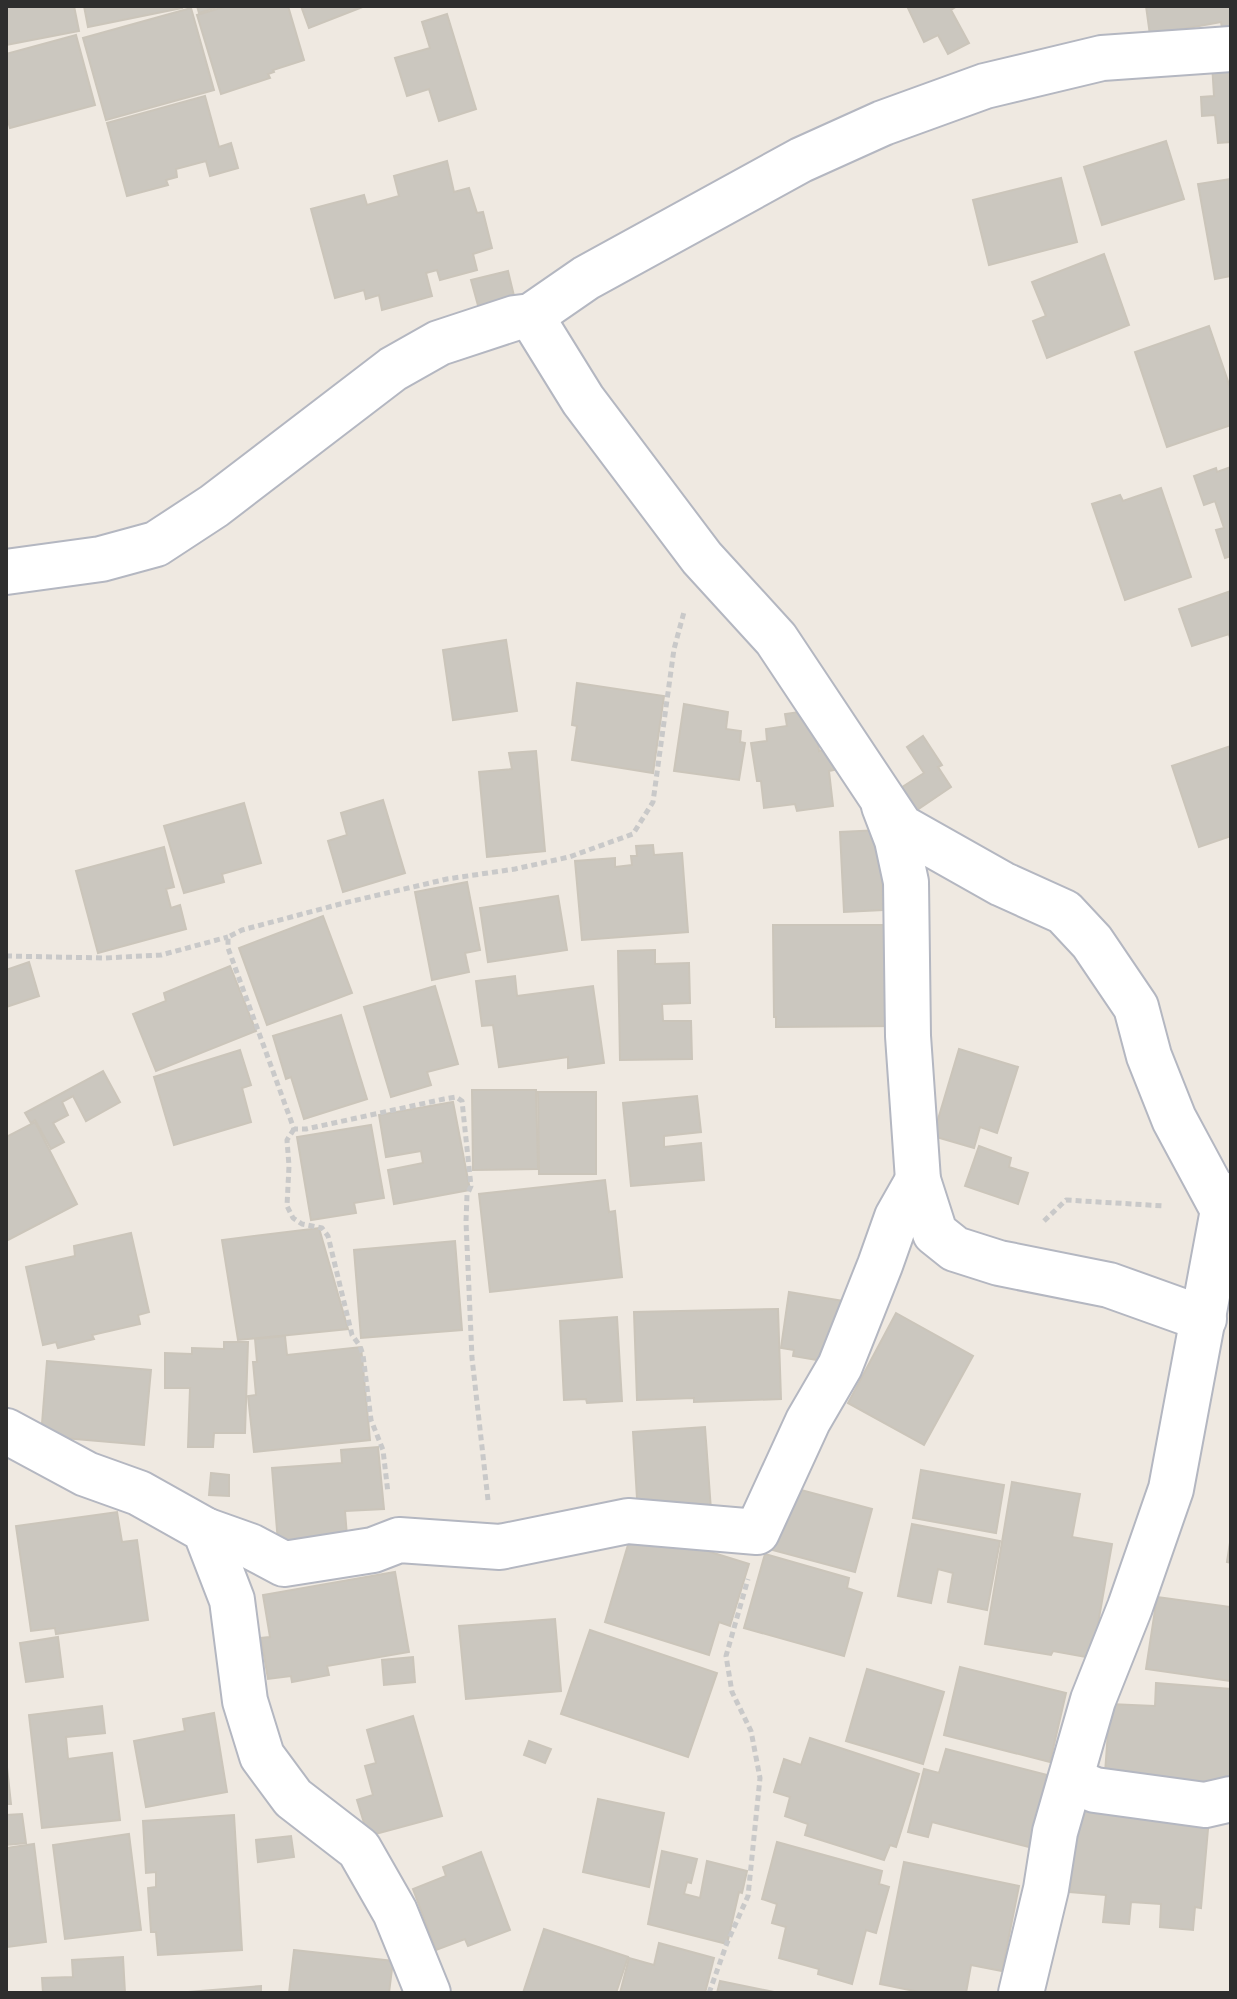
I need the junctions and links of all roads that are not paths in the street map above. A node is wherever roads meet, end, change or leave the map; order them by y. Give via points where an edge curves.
1 (1231, 49) edge
2 (531, 316) junction
3 (6, 572) edge
4 (880, 794) junction
5 (918, 1180) junction
6 (1227, 1202) edge
7 (1204, 1319) junction
8 (6, 1431) edge
9 (205, 1530) junction
10 (1071, 1780) junction
11 (1231, 1799) edge
12 (428, 1993) edge
13 (1021, 1993) edge

1 - 2 street via 1102,58 985,86 883,123 801,160 586,278
2 - 3 street via 439,343 393,369 156,544 101,559
2 - 4 street via 583,400 702,558 776,639
4 - 5 street via 906,882 908,1036
4 - 6 street via 901,827 1064,912 1092,942 1136,1007 1174,1119
5 - 7 street via 935,1233 955,1249 1109,1285
5 - 9 street via 897,1217 840,1366 808,1421 757,1532 628,1521 500,1547 399,1540 373,1550 284,1564
6 - 7 street
7 - 10 street via 1171,1489 1093,1700
8 - 9 street
9 - 12 street via 232,1600 245,1701 262,1756 293,1798 359,1849 395,1912
10 - 11 street via 1095,1790 1205,1805
10 - 13 street

